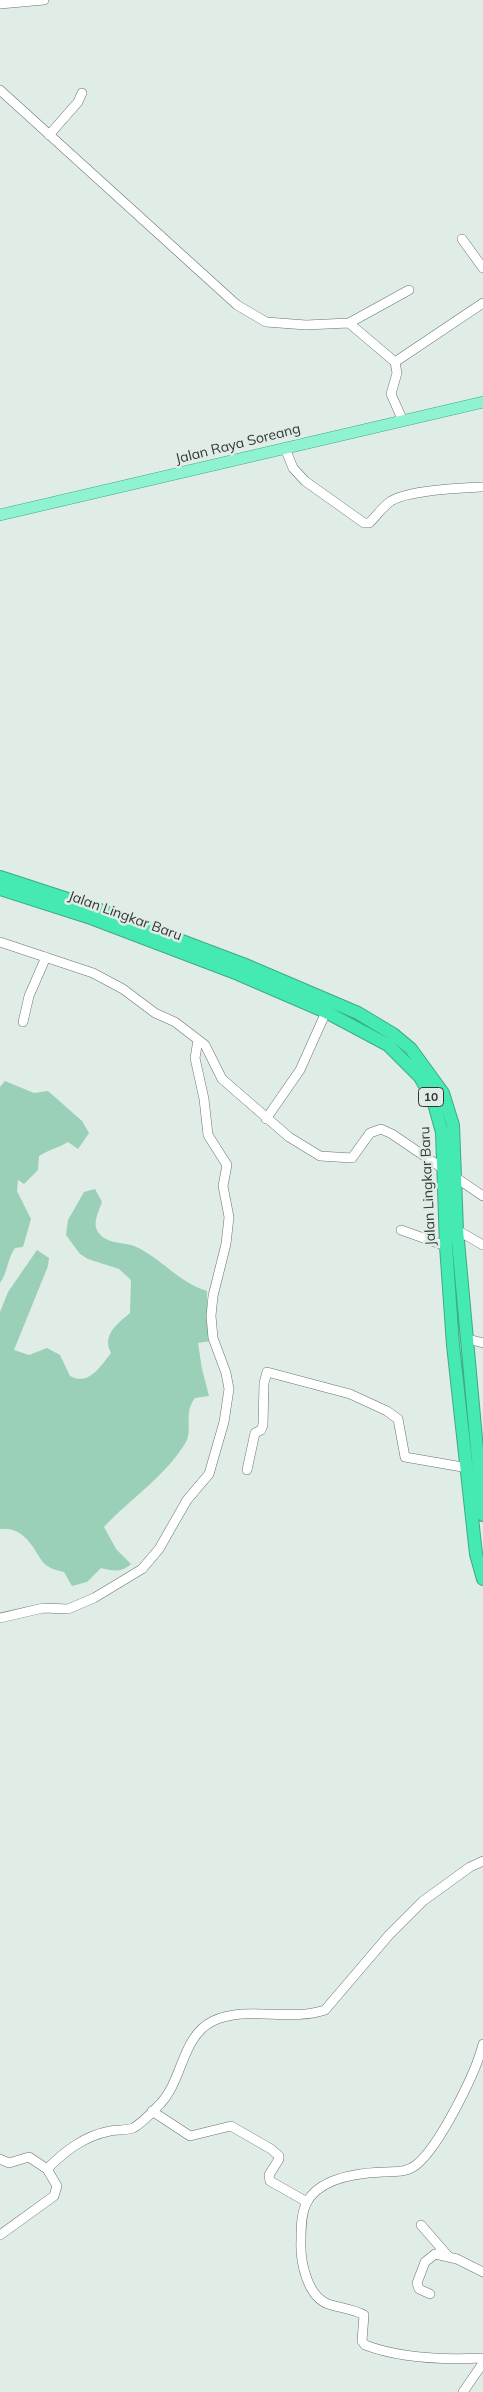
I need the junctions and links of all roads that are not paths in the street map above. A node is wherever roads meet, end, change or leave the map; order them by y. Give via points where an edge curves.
1 (44, 0) edge
2 (0, 4) edge
3 (0, 90) edge
4 (82, 93) dead end
5 (49, 135) junction
6 (462, 239) dead end
7 (483, 268) edge
8 (409, 290) dead end
9 (483, 303) edge
10 (349, 323) junction
11 (395, 362) junction
12 (483, 402) edge
13 (403, 421) junction
14 (285, 448) junction
15 (483, 487) edge
16 (2, 512) edge
17 (0, 877) edge
18 (0, 889) edge
19 (0, 942) edge
20 (46, 957) junction
21 (326, 1012) junction
22 (23, 1022) dead end
23 (198, 1040) junction
24 (266, 1119) junction
25 (444, 1168) junction
26 (455, 1177) junction
27 (483, 1196) edge
28 (402, 1230) dead end
29 (457, 1230) junction
30 (483, 1245) edge
31 (446, 1246) junction
32 (468, 1339) junction
33 (483, 1343) edge
34 (468, 1468) junction
35 (247, 1470) dead end
36 (483, 1515) edge
37 (483, 1579) edge
38 (0, 1618) edge
39 (483, 1861) edge
40 (483, 2044) edge
41 (152, 2111) junction
42 (0, 2159) edge
43 (47, 2169) junction
44 (307, 2202) junction
45 (421, 2225) dead end
46 (0, 2235) edge
47 (448, 2256) junction
48 (483, 2272) edge
49 (430, 2294) dead end
50 (483, 2358) edge
51 (483, 2363) edge
52 (463, 2392) edge

1 - 2 street
3 - 5 street
4 - 5 street
5 - 10 street via 237,305 260,320 306,325
6 - 7 street
8 - 10 street
9 - 11 street
10 - 11 street
11 - 13 street via 398,373 391,394
12 - 13 main road, Jalan Raya Soreang
13 - 14 main road, Jalan Raya Soreang
14 - 15 street via 293,468 305,481 369,524 393,500 410,495
14 - 16 main road, Jalan Raya Soreang
17 - 26 highway, Jalan Lingkar Baru / 10 via 92,907 243,964 358,1013 393,1034 411,1050 442,1093 453,1125
18 - 21 highway, Jalan Lingkar Baru / 10 via 238,974
19 - 20 street
20 - 22 street via 29,996
20 - 23 street via 108,981
21 - 24 street via 300,1070
21 - 25 highway, Jalan Lingkar Baru / 10 via 388,1045 420,1077 439,1118
23 - 24 street via 208,1049 222,1079
23 - 38 street via 195,1058 208,1135 226,1165 223,1186 229,1217 212,1305 213,1338 229,1389 214,1459 206,1478 187,1500 159,1550 142,1569 94,1598 68,1609 43,1608
24 - 25 street via 320,1156 352,1158 370,1133 381,1129
25 - 26 street
25 - 31 highway, Jalan Lingkar Baru / 10
26 - 27 street
26 - 29 highway, Jalan Lingkar Baru / 10
28 - 31 street
29 - 30 street
29 - 32 highway, Jalan Lingkar Baru / 10
31 - 34 highway, Jalan Lingkar Baru / 10 via 453,1345
32 - 33 street
32 - 36 highway, Jalan Lingkar Baru / 10
34 - 35 street via 404,1457 398,1419 364,1400 267,1372 263,1425 255,1433
34 - 37 highway, Jalan Lingkar Baru / 10 via 476,1554
39 - 41 street via 423,1901 389,1935 325,2010 305,2015 228,2017 199,2030 162,2101
40 - 44 street via 468,2085 420,2162 405,2171 349,2176 318,2190
41 - 43 street via 132,2129 112,2130 81,2141
41 - 44 street via 190,2136 223,2127 236,2128 279,2156 269,2175 270,2181
42 - 43 street via 9,2163 30,2157
43 - 46 street via 57,2186 54,2196
44 - 50 street via 301,2243 309,2282 315,2295 323,2301 364,2315 364,2344 393,2354 456,2360
45 - 47 street
47 - 48 street
47 - 49 street via 435,2254 422,2266 417,2286
51 - 52 street

